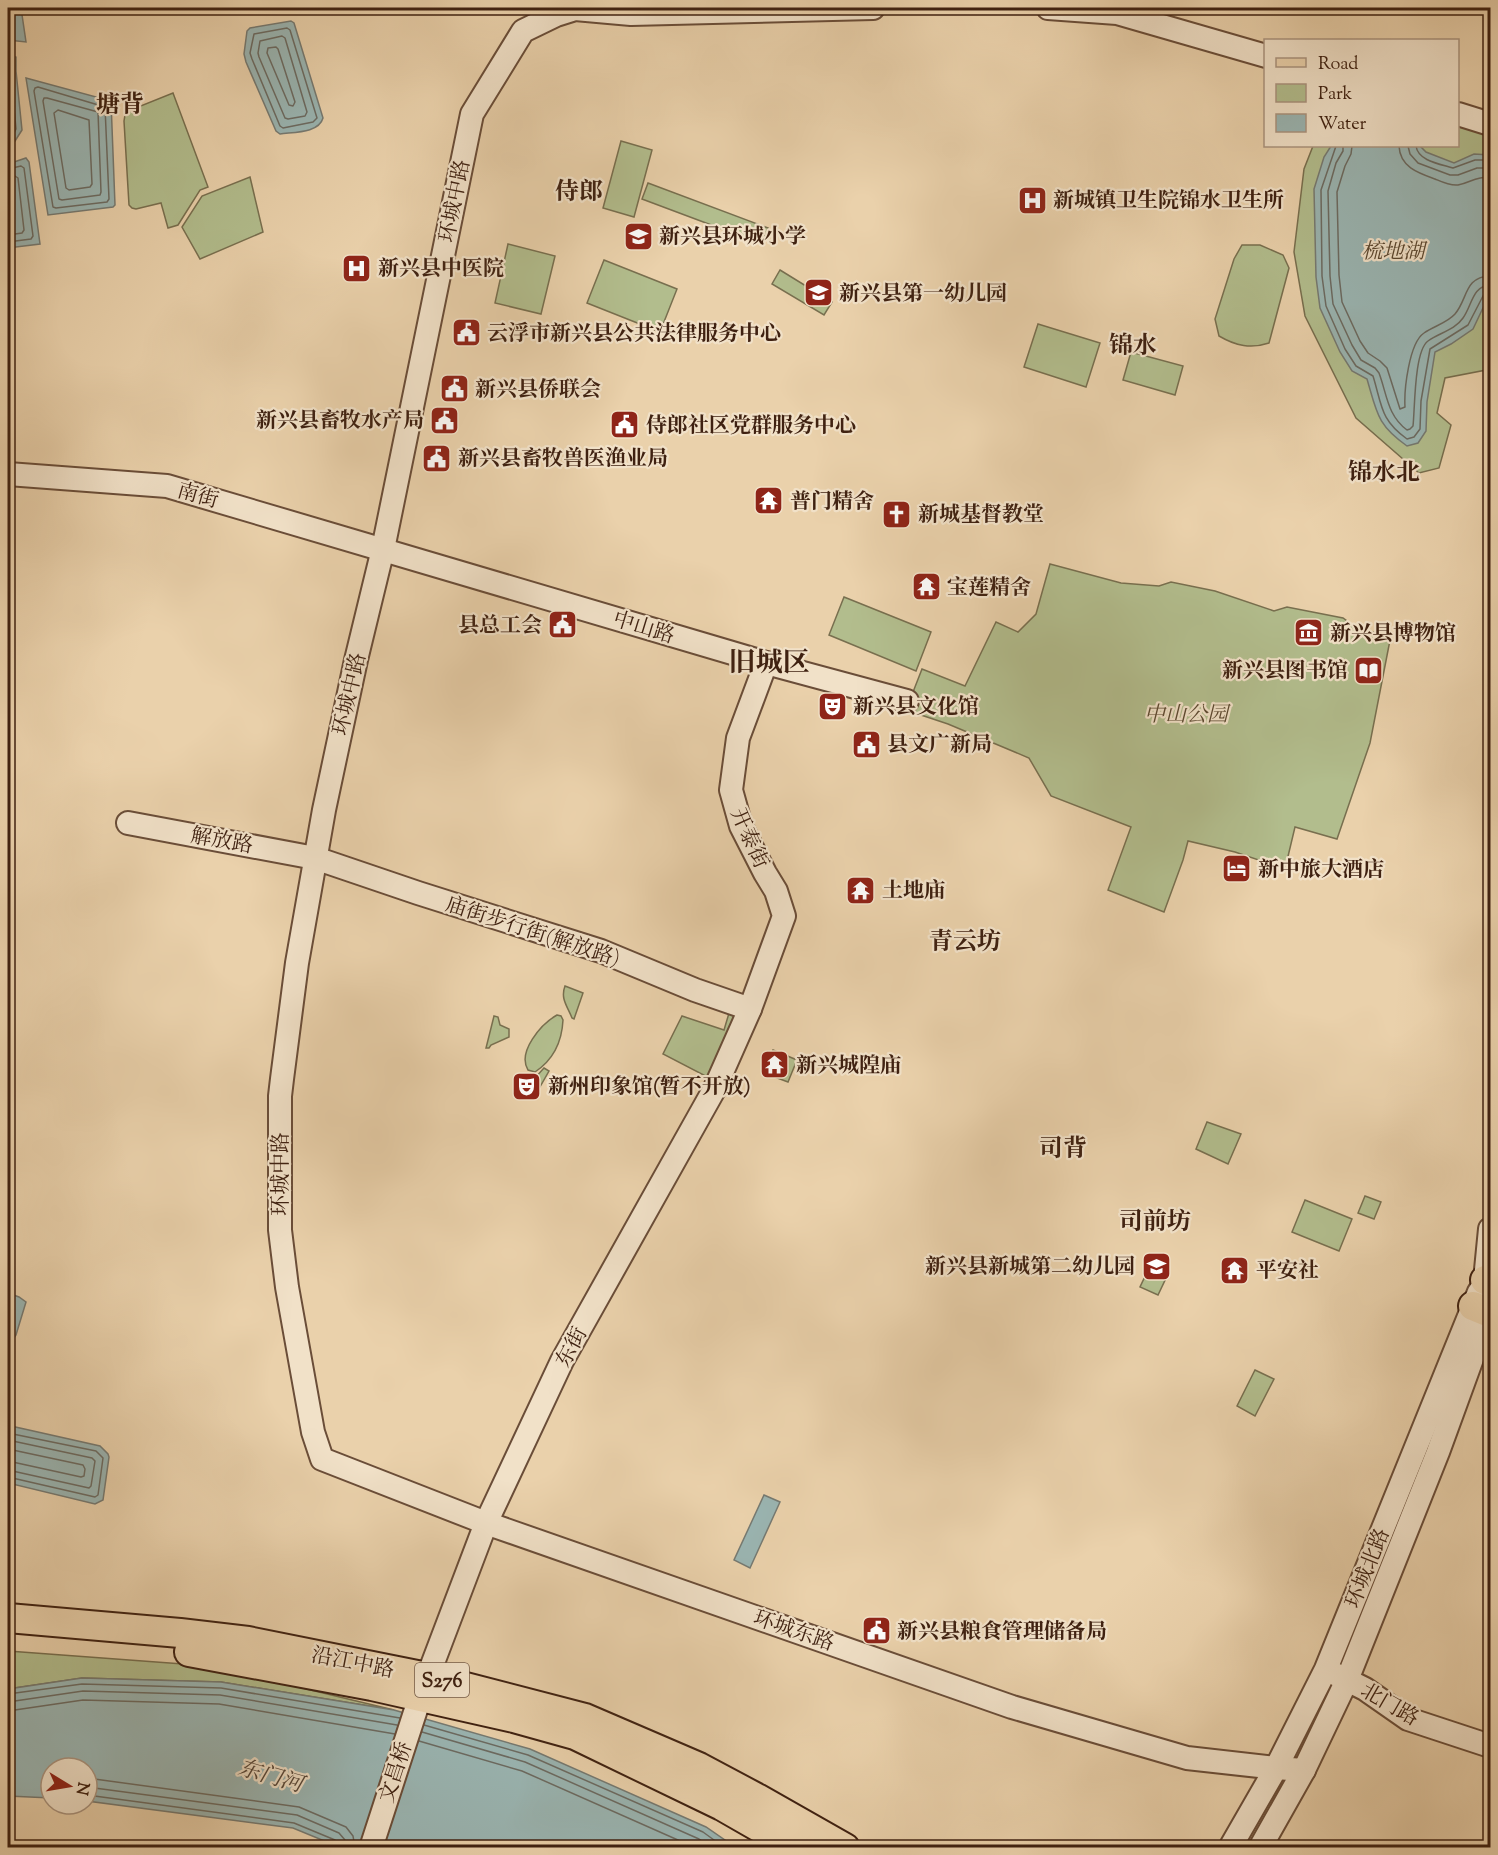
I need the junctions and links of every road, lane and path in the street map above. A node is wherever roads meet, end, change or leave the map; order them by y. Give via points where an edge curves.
1 (533, 8) edge
2 (574, 8) edge
3 (873, 8) edge
4 (1047, 8) edge
5 (1117, 10) edge
6 (523, 31) junction
7 (1264, 55) edge
8 (1459, 114) edge
9 (1491, 124) edge
10 (8, 474) edge
11 (383, 549) junction
12 (766, 663) junction
13 (907, 701) dead end
14 (128, 823) dead end
15 (315, 858) junction
16 (750, 1009) junction
17 (1491, 1229) edge
18 (1488, 1281) edge
19 (1484, 1310) edge
20 (313, 1432) joint
21 (486, 1523) junction
22 (8, 1618) edge
23 (8, 1636) edge
24 (1326, 1669) junction
25 (1347, 1680) junction
26 (424, 1687) junction
27 (1294, 1733) junction
28 (1491, 1746) edge
29 (1245, 1765) junction
30 (1275, 1768) junction
31 (1304, 1770) junction
32 (1252, 1809) junction
33 (370, 1848) edge
34 (795, 1848) edge
35 (845, 1848) edge
36 (1230, 1848) edge
37 (1260, 1848) edge

1 - 6 street, 环城中路
2 - 3 street via 631,14
2 - 6 street
4 - 5 street
5 - 7 street
6 - 11 street, 环城中路 via 472,114
8 - 9 street
10 - 11 street, 南街 via 167,486
11 - 12 street, 中山路
11 - 15 street, 环城中路
12 - 13 street, 中山路
12 - 16 street, 开泰街 via 738,738 730,790 741,826 776,891 784,916
14 - 15 street, 解放路
15 - 16 street, 庙街步行街(解放路) via 602,951
15 - 20 street, 环城中路 via 280,1096 280,1230
16 - 21 street, 东街 via 715,1088 562,1361
17 - 18 street, 环城北路
18 - 19 street, 环城北路
19 - 24 street, 环城北路
19 - 25 street, 环城北路 via 1438,1452
20 - 21 street, 环城东路 via 322,1459
21 - 26 street, 东街
21 - 29 street, 环城东路 via 1012,1707 1187,1758
22 - 26 main road, 沿江中路 / S276 via 248,1641
23 - 26 main road, 沿江中路 / S276 via 203,1653
24 - 25 street, 北门路
24 - 27 street, 环城北路
25 - 28 street, 北门路 via 1408,1719
25 - 31 street, 环城北路
26 - 33 street, 文昌桥
26 - 34 main road, 沿江中路 / S276 via 575,1735 722,1806
26 - 35 main road, 沿江中路 / S276 via 585,1718 699,1767
27 - 29 street via 1272,1756
27 - 30 street, 环城北路
29 - 30 street, 环城东路
29 - 32 street via 1253,1767 1259,1777
30 - 31 street, 环城东路
30 - 32 street, 环城北路
31 - 37 street, 环城北路
32 - 36 street, 环城北路

